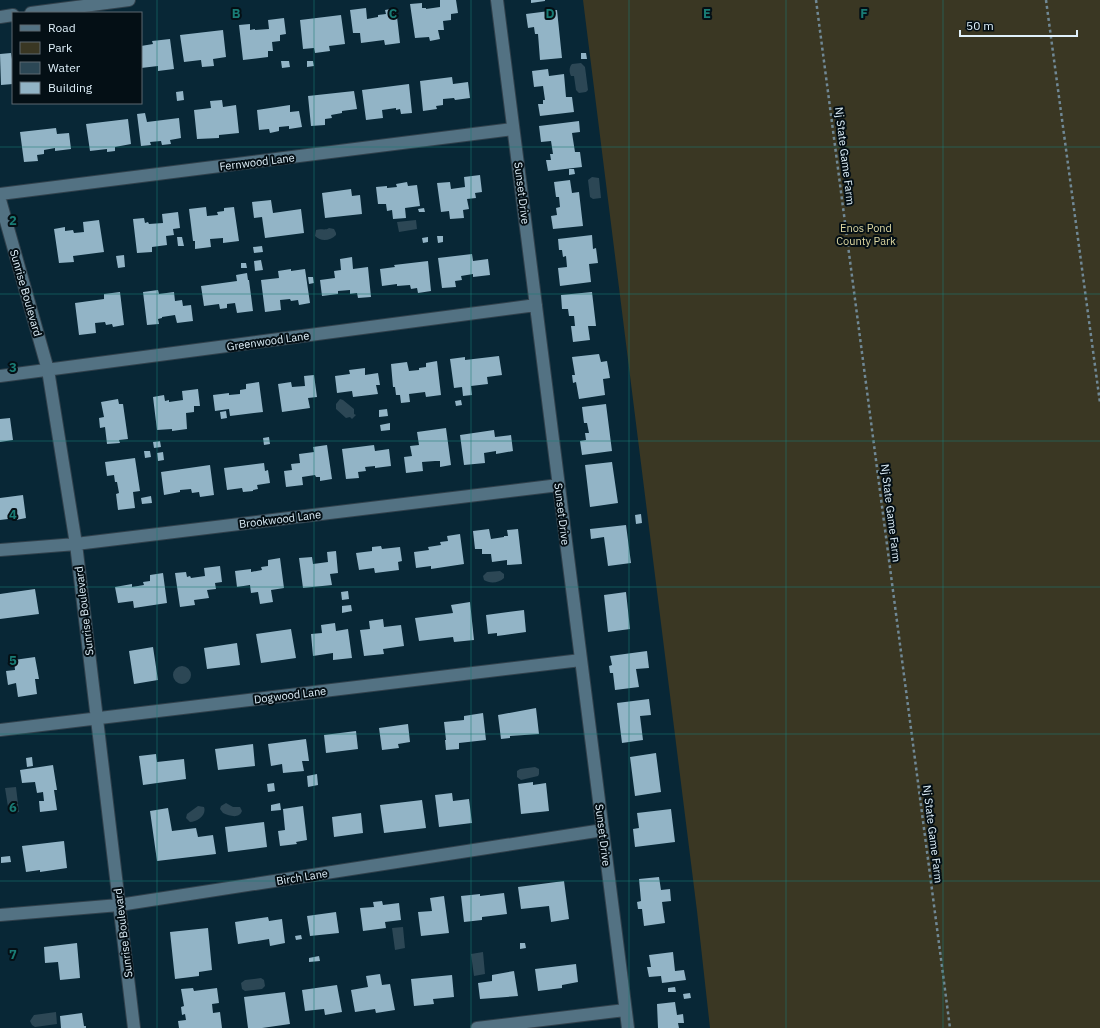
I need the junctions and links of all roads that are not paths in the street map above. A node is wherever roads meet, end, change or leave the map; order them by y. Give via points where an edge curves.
1 (129, 0) edge
2 (497, 0) edge
3 (39, 12) edge
4 (12, 15) edge
5 (0, 17) edge
6 (513, 129) junction
7 (0, 194) edge
8 (0, 200) edge
9 (536, 305) junction
10 (48, 370) junction
11 (0, 376) edge
12 (559, 485) junction
13 (76, 544) junction
14 (0, 550) edge
15 (581, 660) junction
16 (97, 718) junction
17 (0, 730) edge
18 (602, 830) junction
19 (119, 905) junction
20 (0, 916) edge
21 (626, 1010) junction
22 (134, 1028) edge
23 (477, 1028) edge
24 (628, 1028) edge

1 - 3 street
2 - 6 street, Sunset Drive
4 - 5 street
6 - 7 street, Fernwood Lane
6 - 9 street, Sunset Drive
8 - 10 street, Sunrise Boulevard
9 - 10 street, Greenwood Lane
9 - 12 street, Sunset Drive
10 - 11 street, Greenwood Lane
10 - 13 street, Sunrise Boulevard
12 - 13 street, Brookwood Lane
12 - 15 street, Sunset Drive
13 - 14 street, Brookwood Lane
13 - 16 street, Sunrise Boulevard
15 - 16 street, Dogwood Lane
15 - 18 street, Sunset Drive
16 - 17 street, Dogwood Lane
16 - 19 street, Sunrise Boulevard
18 - 19 street, Birch Lane
18 - 21 street, Sunset Drive
19 - 20 street, Birch Lane
19 - 22 street, Sunrise Boulevard
21 - 23 street
21 - 24 street, Sunset Drive

